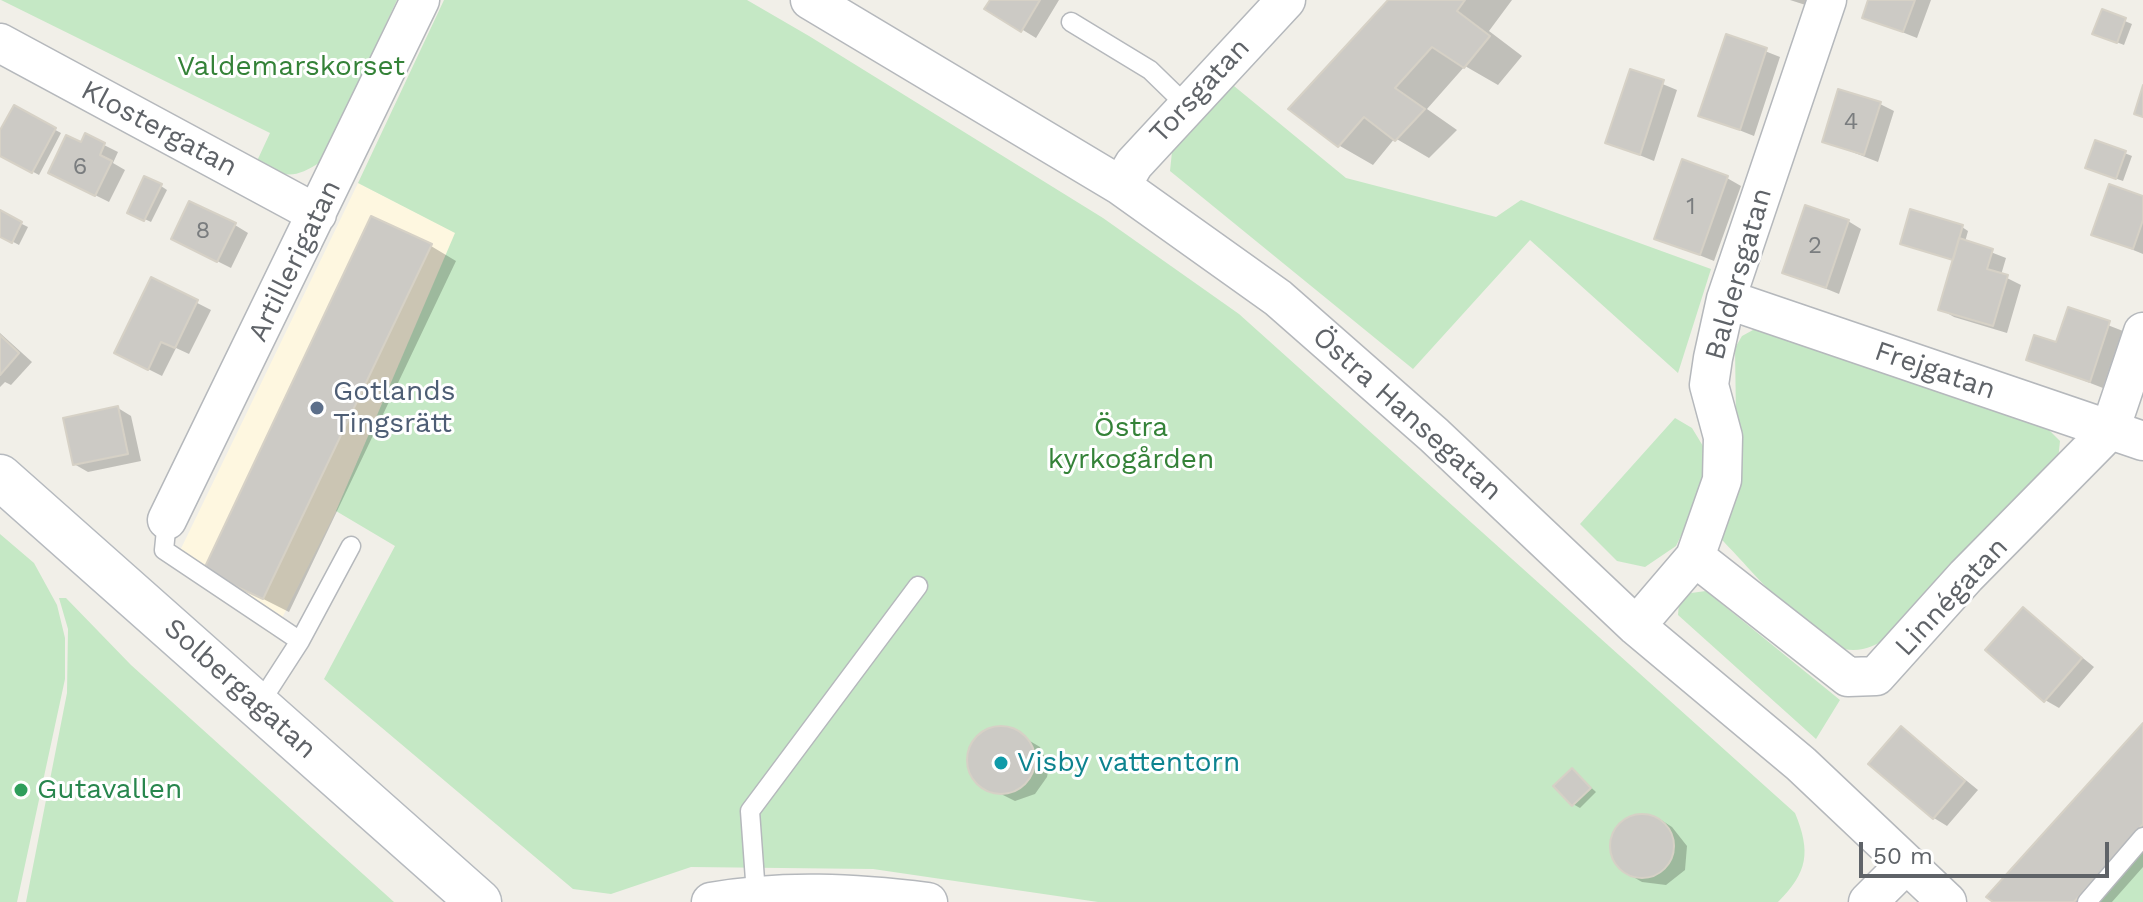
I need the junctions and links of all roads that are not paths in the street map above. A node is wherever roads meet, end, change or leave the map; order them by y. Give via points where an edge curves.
1 (420, 0) edge
2 (810, 0) edge
3 (1286, 0) edge
4 (1827, 0) edge
5 (1071, 22) dead end
6 (0, 43) edge
7 (1186, 105) junction
8 (1121, 186) junction
9 (317, 214) junction
10 (1726, 299) junction
11 (2143, 332) edge
12 (2126, 436) edge
13 (0, 477) edge
14 (167, 520) joint
15 (351, 546) dead end
16 (1695, 557) junction
17 (918, 586) dead end
18 (1636, 626) junction
19 (300, 641) junction
20 (258, 706) junction
21 (2143, 837) edge
22 (1906, 864) junction
23 (756, 894) junction
24 (479, 902) edge
25 (711, 902) edge
26 (926, 902) edge
27 (1868, 902) edge
28 (1947, 902) edge
29 (2087, 902) edge

1 - 9 street, Artillerigatan
2 - 8 street, Östra Hansegatan
3 - 7 street, Torsgatan
4 - 10 street, Baldersgatan
5 - 7 lane via 1150,70
6 - 9 street, Klostergatan
7 - 8 street, Torsgatan
8 - 18 street, Östra Hansegatan via 1278,298 1434,435
9 - 14 street, Artillerigatan
10 - 12 street, Frejgatan
10 - 16 street, Baldersgatan via 1709,385 1723,437 1722,480
11 - 12 street, Linnégatan
12 - 16 street, Linnégatan via 1966,576 1876,676 1848,677
13 - 20 main road, Solbergagatan
14 - 19 lane via 164,550
15 - 19 lane
16 - 18 street, Baldersgatan
17 - 23 lane via 750,811
18 - 22 street, Östra Hansegatan via 1801,764
19 - 20 lane
20 - 24 main road, Solbergagatan
21 - 29 lane
22 - 27 street
22 - 28 street, Östra Hansegatan
23 - 25 street
23 - 26 street via 867,894

